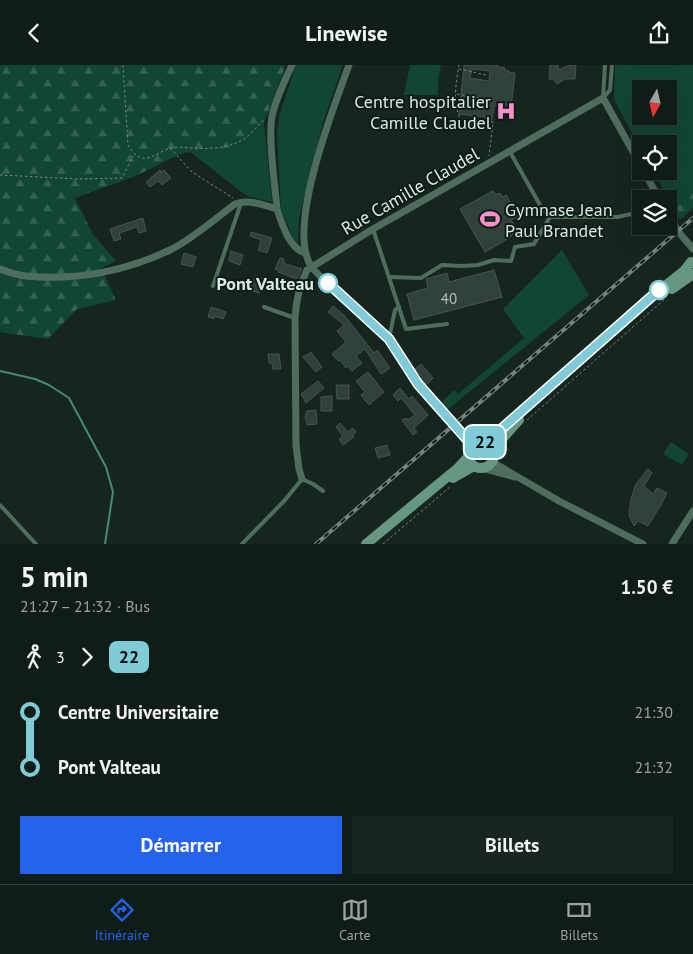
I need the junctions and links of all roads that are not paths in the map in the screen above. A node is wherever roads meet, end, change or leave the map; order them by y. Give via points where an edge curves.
1 (292, 65) edge
2 (349, 65) edge
3 (605, 65) edge
4 (612, 65) edge
5 (603, 98) junction
6 (632, 150) edge
7 (510, 151) junction
8 (241, 202) junction
9 (278, 209) junction
10 (632, 214) edge
11 (550, 217) junction
12 (373, 229) junction
13 (677, 229) edge
14 (693, 249) edge
15 (305, 253) junction
16 (692, 262) edge
17 (312, 267) junction
18 (0, 269) edge
19 (693, 274) edge
20 (389, 277) junction
21 (213, 286) dead end
22 (264, 307) dead end
23 (399, 307) junction
24 (295, 318) junction
25 (447, 324) dead end
26 (389, 339) junction
27 (483, 442) junction
28 (469, 443) junction
29 (493, 456) junction
30 (468, 457) junction
31 (478, 467) junction
32 (520, 478) junction
33 (302, 479) junction
34 (323, 491) dead end
35 (0, 505) edge
36 (693, 511) edge
37 (622, 534) junction
38 (36, 544) edge
39 (242, 544) edge
40 (366, 544) edge
41 (376, 544) edge
42 (635, 544) edge
43 (643, 544) edge
44 (672, 544) edge

1 - 9 street via 272,117
2 - 15 street via 324,135 312,181 304,223
3 - 5 lane
4 - 5 lane via 610,90
5 - 6 street
5 - 7 street, Rue Camille Claudel
7 - 11 lane via 544,212
7 - 12 street, Rue Camille Claudel
8 - 9 street
8 - 18 street via 172,249 113,271 62,278 24,276
8 - 21 lane
9 - 15 street via 290,242
10 - 11 lane via 617,217
11 - 20 lane via 534,244 515,247 511,261 442,265 421,277
12 - 17 street, Rue Camille Claudel
12 - 20 lane
13 - 14 street
15 - 17 street
16 - 27 main road
17 - 24 street via 302,279
17 - 26 street
19 - 29 main road via 651,305 528,412 501,440
20 - 23 lane
22 - 24 lane
23 - 25 lane via 406,329
23 - 26 lane via 395,310
24 - 33 street via 296,445
26 - 28 street, bridge via 418,384
27 - 28 main road
27 - 29 main road via 490,446
28 - 30 main road
29 - 31 main road via 488,465
29 - 32 street via 494,463
30 - 31 main road
30 - 40 main road
31 - 32 street
31 - 41 main road via 452,480
32 - 37 street
33 - 34 lane
33 - 39 lane
35 - 38 lane
36 - 44 street
37 - 42 street
37 - 43 street

